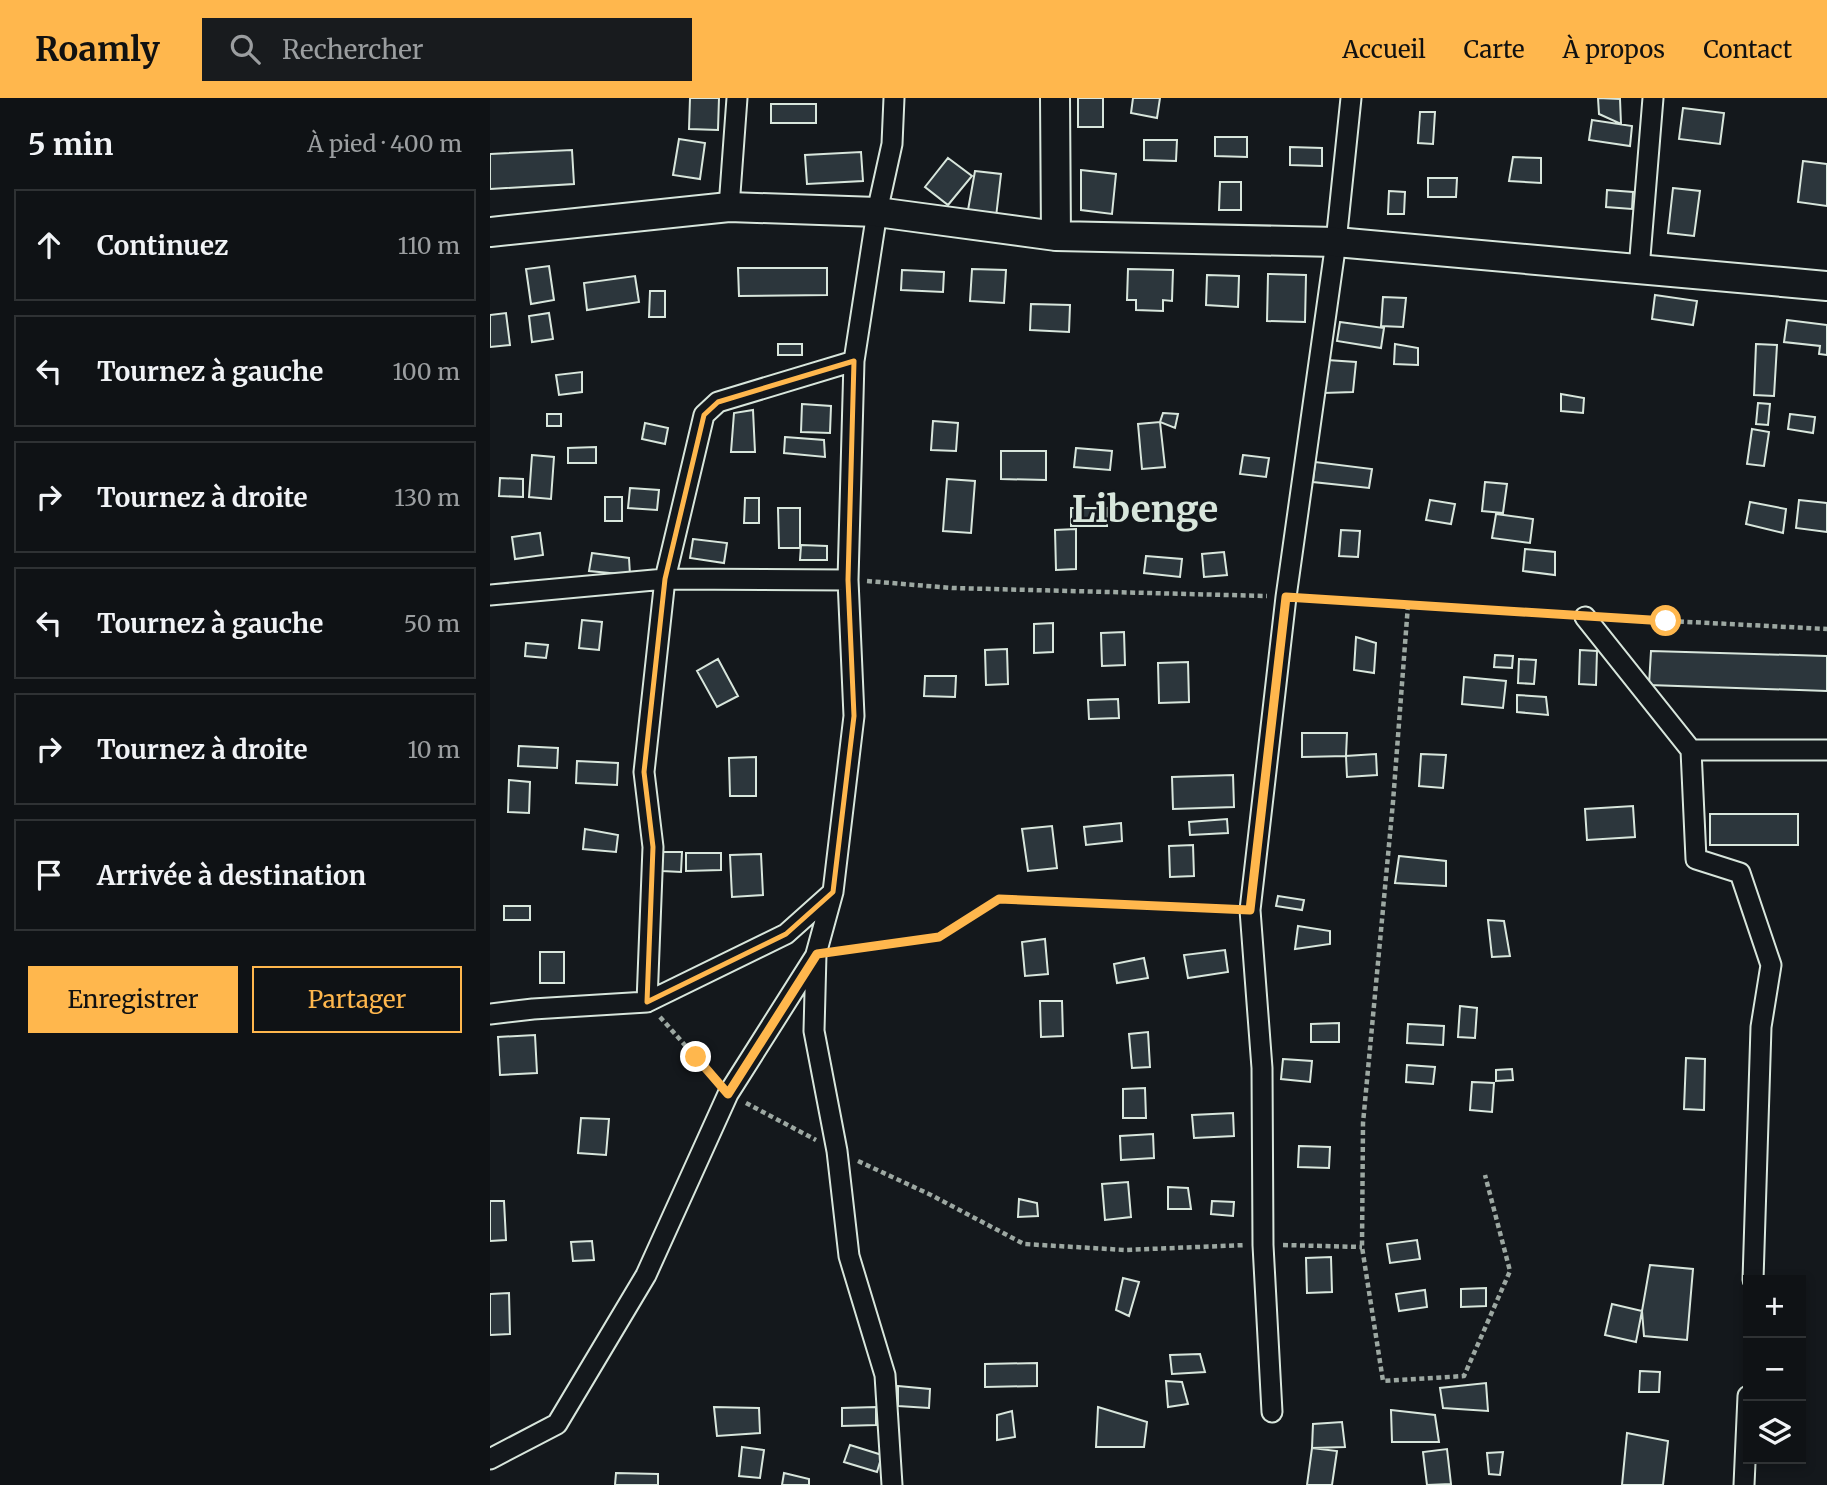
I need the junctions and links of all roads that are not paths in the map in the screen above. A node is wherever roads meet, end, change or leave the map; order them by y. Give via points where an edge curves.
1 (737, 98) edge
2 (894, 98) edge
3 (1055, 98) edge
4 (1351, 98) edge
5 (1653, 98) edge
6 (729, 208) junction
7 (877, 212) junction
8 (490, 232) edge
9 (1056, 236) junction
10 (1336, 242) junction
11 (1639, 270) junction
12 (1827, 286) edge
13 (854, 361) junction
14 (665, 579) junction
15 (848, 580) junction
16 (490, 595) edge
17 (1585, 617) road end
18 (1691, 750) junction
19 (1827, 750) edge
20 (833, 892) junction
21 (817, 954) junction
22 (647, 1002) junction
23 (490, 1014) edge
24 (1753, 1275) edge
25 (1748, 1401) edge
26 (1272, 1412) dead end
27 (490, 1459) edge
28 (892, 1485) edge
29 (1744, 1485) edge

1 - 6 street
2 - 7 street via 892,144
3 - 9 street
4 - 10 street
5 - 11 street
6 - 7 street
6 - 8 street
7 - 9 street
7 - 13 street
9 - 10 street
10 - 11 street
10 - 26 street via 1286,597 1250,910 1262,1068 1263,1245
11 - 12 street
13 - 14 street via 718,401 704,415
13 - 15 street
14 - 15 street
14 - 16 street
14 - 22 street via 644,772 653,847
15 - 20 street via 854,716
17 - 18 street
18 - 19 street
18 - 24 street via 1696,859 1740,873 1771,965 1761,1027
20 - 21 street
20 - 22 street via 786,934
21 - 27 street via 728,1094 646,1275 557,1424
21 - 28 street via 814,1031 837,1151 849,1255 885,1375
22 - 23 street
25 - 29 street

